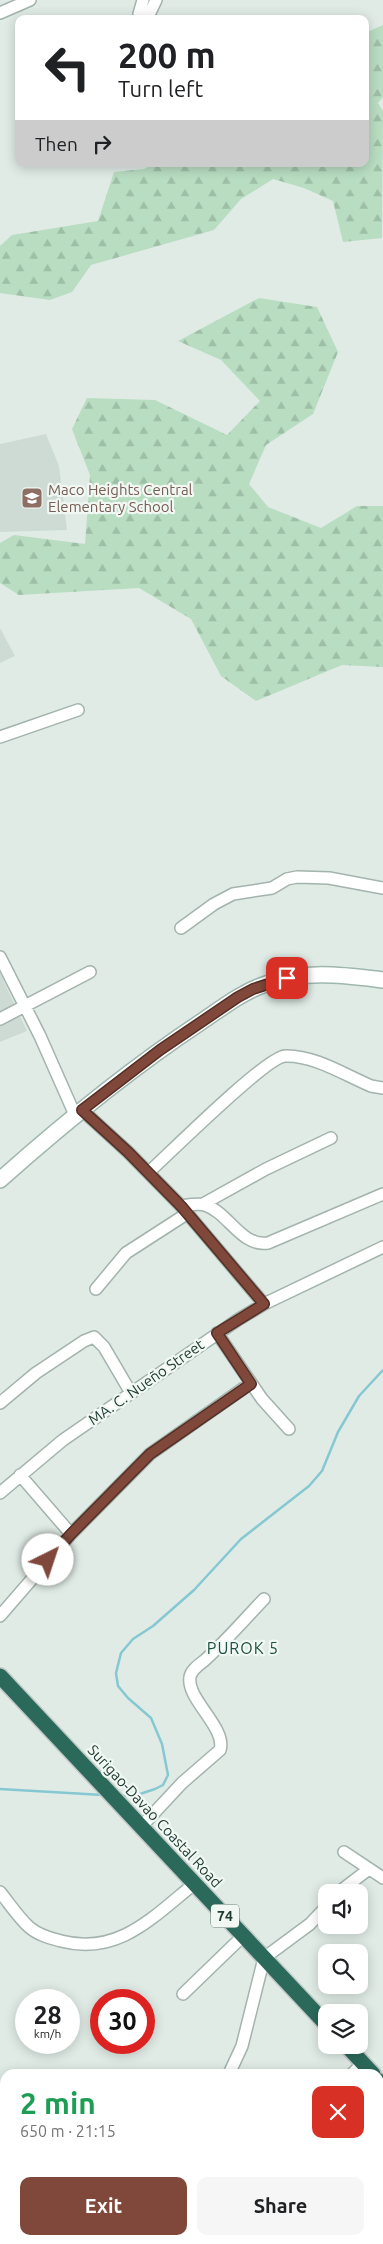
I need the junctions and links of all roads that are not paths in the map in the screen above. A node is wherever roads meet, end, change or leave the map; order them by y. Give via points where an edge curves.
1 (30, 0) edge
2 (143, 0) edge
3 (156, 0) edge
4 (0, 13) edge
5 (139, 15) edge
6 (149, 15) edge
7 (78, 710) dead end
8 (0, 737) edge
9 (383, 888) edge
10 (181, 928) dead end
11 (0, 958) edge
12 (90, 972) dead end
13 (383, 980) edge
14 (24, 1008) junction
15 (0, 1019) edge
16 (383, 1088) edge
17 (78, 1112) junction
18 (331, 1138) dead end
19 (149, 1172) junction
20 (0, 1180) edge
21 (383, 1194) edge
22 (204, 1204) junction
23 (184, 1210) junction
24 (383, 1247) edge
25 (96, 1289) dead end
26 (264, 1304) junction
27 (217, 1333) junction
28 (251, 1384) junction
29 (131, 1393) junction
30 (0, 1403) edge
31 (289, 1429) dead end
32 (20, 1476) junction
33 (0, 1493) edge
34 (71, 1534) junction
35 (264, 1599) dead end
36 (0, 1616) edge
37 (0, 1676) edge
38 (141, 1827) junction
39 (344, 1852) dead end
40 (369, 1869) junction
41 (383, 1878) edge
42 (194, 1884) junction
43 (349, 1884) edge
44 (0, 1892) edge
45 (4, 1905) edge
46 (318, 1916) edge
47 (243, 1936) junction
48 (264, 1958) junction
49 (183, 1994) dead end
50 (318, 2015) edge
51 (355, 2054) edge
52 (368, 2068) edge
53 (231, 2069) edge

1 - 4 street
2 - 5 street
3 - 6 street
7 - 8 street
9 - 10 street via 329,878 297,877 272,888 233,894
11 - 14 street
12 - 14 street
13 - 17 street via 309,974 253,989 189,1030
14 - 15 street
14 - 17 street
16 - 19 street via 303,1058 277,1058 255,1074
17 - 19 street
17 - 20 street
18 - 22 street
19 - 23 street
21 - 22 street via 261,1244 248,1239
22 - 23 street
23 - 25 street via 126,1253
23 - 26 street
24 - 26 street, MA. C. Nueño Street
26 - 27 street, MA. C. Nueño Street
27 - 28 street
27 - 29 street, MA. C. Nueño Street
28 - 31 street
28 - 34 street via 150,1454
29 - 30 street via 104,1347 94,1337 36,1373
29 - 32 street, MA. C. Nueño Street via 63,1440
32 - 33 street, MA. C. Nueño Street
32 - 34 street
34 - 36 street
35 - 38 street via 192,1671 190,1677 194,1693 221,1739 220,1750 182,1783
37 - 38 highway, Surigao-Davao Coastal Road / 74
38 - 42 highway, Surigao-Davao Coastal Road / 74
39 - 40 street
40 - 41 street
40 - 43 street
42 - 45 street via 152,1918 118,1939 103,1944 87,1945 47,1937 30,1928
42 - 47 highway, Surigao-Davao Coastal Road / 74
44 - 45 street
46 - 48 street
47 - 48 highway, Surigao-Davao Coastal Road / 74
47 - 49 street
48 - 50 highway, Surigao-Davao Coastal Road / 74
48 - 53 street via 242,2046
51 - 52 highway

